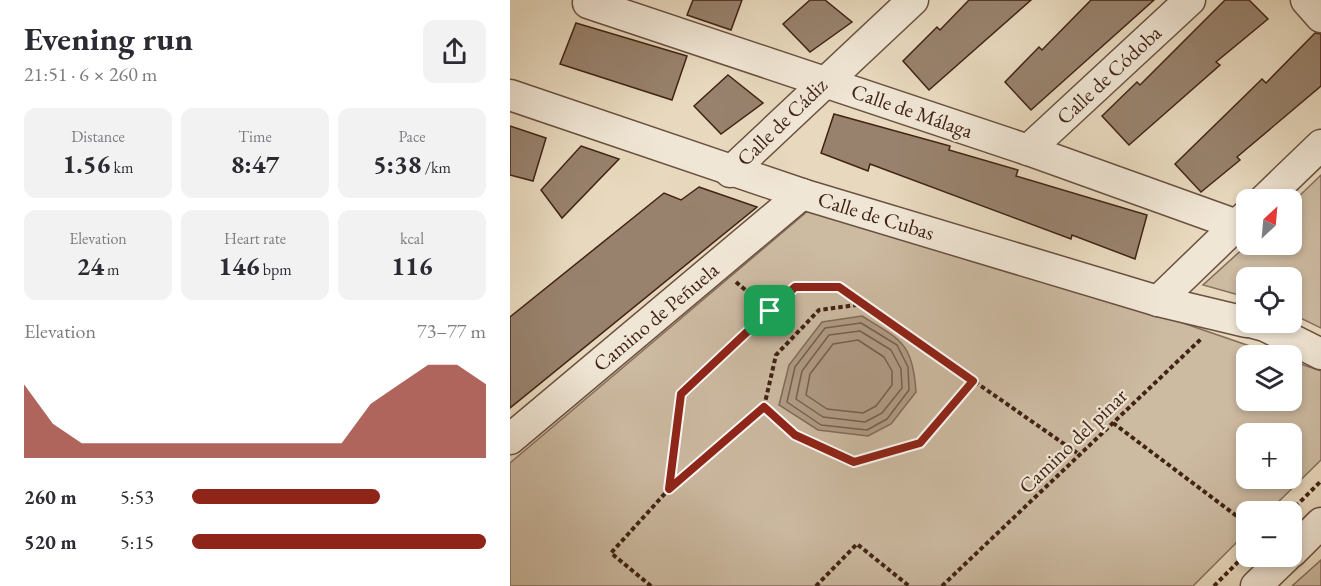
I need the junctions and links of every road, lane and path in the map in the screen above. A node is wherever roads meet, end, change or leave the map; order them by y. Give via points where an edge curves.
1 (589, 0) edge
2 (913, 0) edge
3 (1190, 0) edge
4 (1306, 0) edge
5 (1321, 17) edge
6 (823, 82) junction
7 (510, 95) edge
8 (1321, 145) edge
9 (1028, 150) junction
10 (730, 171) junction
11 (1275, 189) edge
12 (802, 194) junction
13 (1236, 218) edge
14 (1236, 226) edge
15 (717, 266) junction
16 (1158, 301) junction
17 (864, 304) junction
18 (770, 311) junction
19 (1236, 319) edge
20 (1236, 323) edge
21 (1279, 333) edge
22 (1321, 354) edge
23 (973, 381) junction
24 (764, 407) junction
25 (1113, 423) junction
26 (510, 439) edge
27 (1080, 455) junction
28 (1321, 481) edge
29 (669, 489) junction
30 (1301, 501) edge
31 (1236, 515) edge
32 (1321, 523) edge
33 (1302, 542) edge
34 (1236, 564) edge
35 (1276, 567) edge
36 (651, 586) edge
37 (816, 586) edge
38 (909, 586) edge
39 (942, 586) edge
40 (1214, 586) edge
41 (1256, 586) edge

1 - 6 street, Calle de Málaga via 588,3
2 - 6 street, Calle de Cádiz
3 - 9 street, Calle de Códoba
4 - 5 street
6 - 9 street, Calle de Málaga
6 - 10 street, Calle de Cádiz
7 - 10 street, Calle de Cubas
8 - 11 street
9 - 13 street, Calle de Málaga
10 - 12 street, Calle de Cubas
12 - 15 street, Camino de Peñuela
12 - 16 street, Calle de Cubas
14 - 16 street
15 - 18 path
15 - 26 street, Camino de Peñuela
16 - 19 street, Calle de Cubas
17 - 18 path via 839,287 795,287
17 - 23 path
17 - 24 path via 819,310 776,355
18 - 29 path via 681,394
20 - 25 path, Camino del pinar
21 - 22 street, Calle de Cubas
23 - 24 path via 920,443 854,462 795,435
23 - 27 path
24 - 29 path
25 - 27 path, Camino del pinar
25 - 31 path
27 - 39 path, Camino del pinar
28 - 30 path
29 - 36 path via 611,554
32 - 33 street
34 - 40 path
35 - 41 street
37 - 38 path via 857,544

